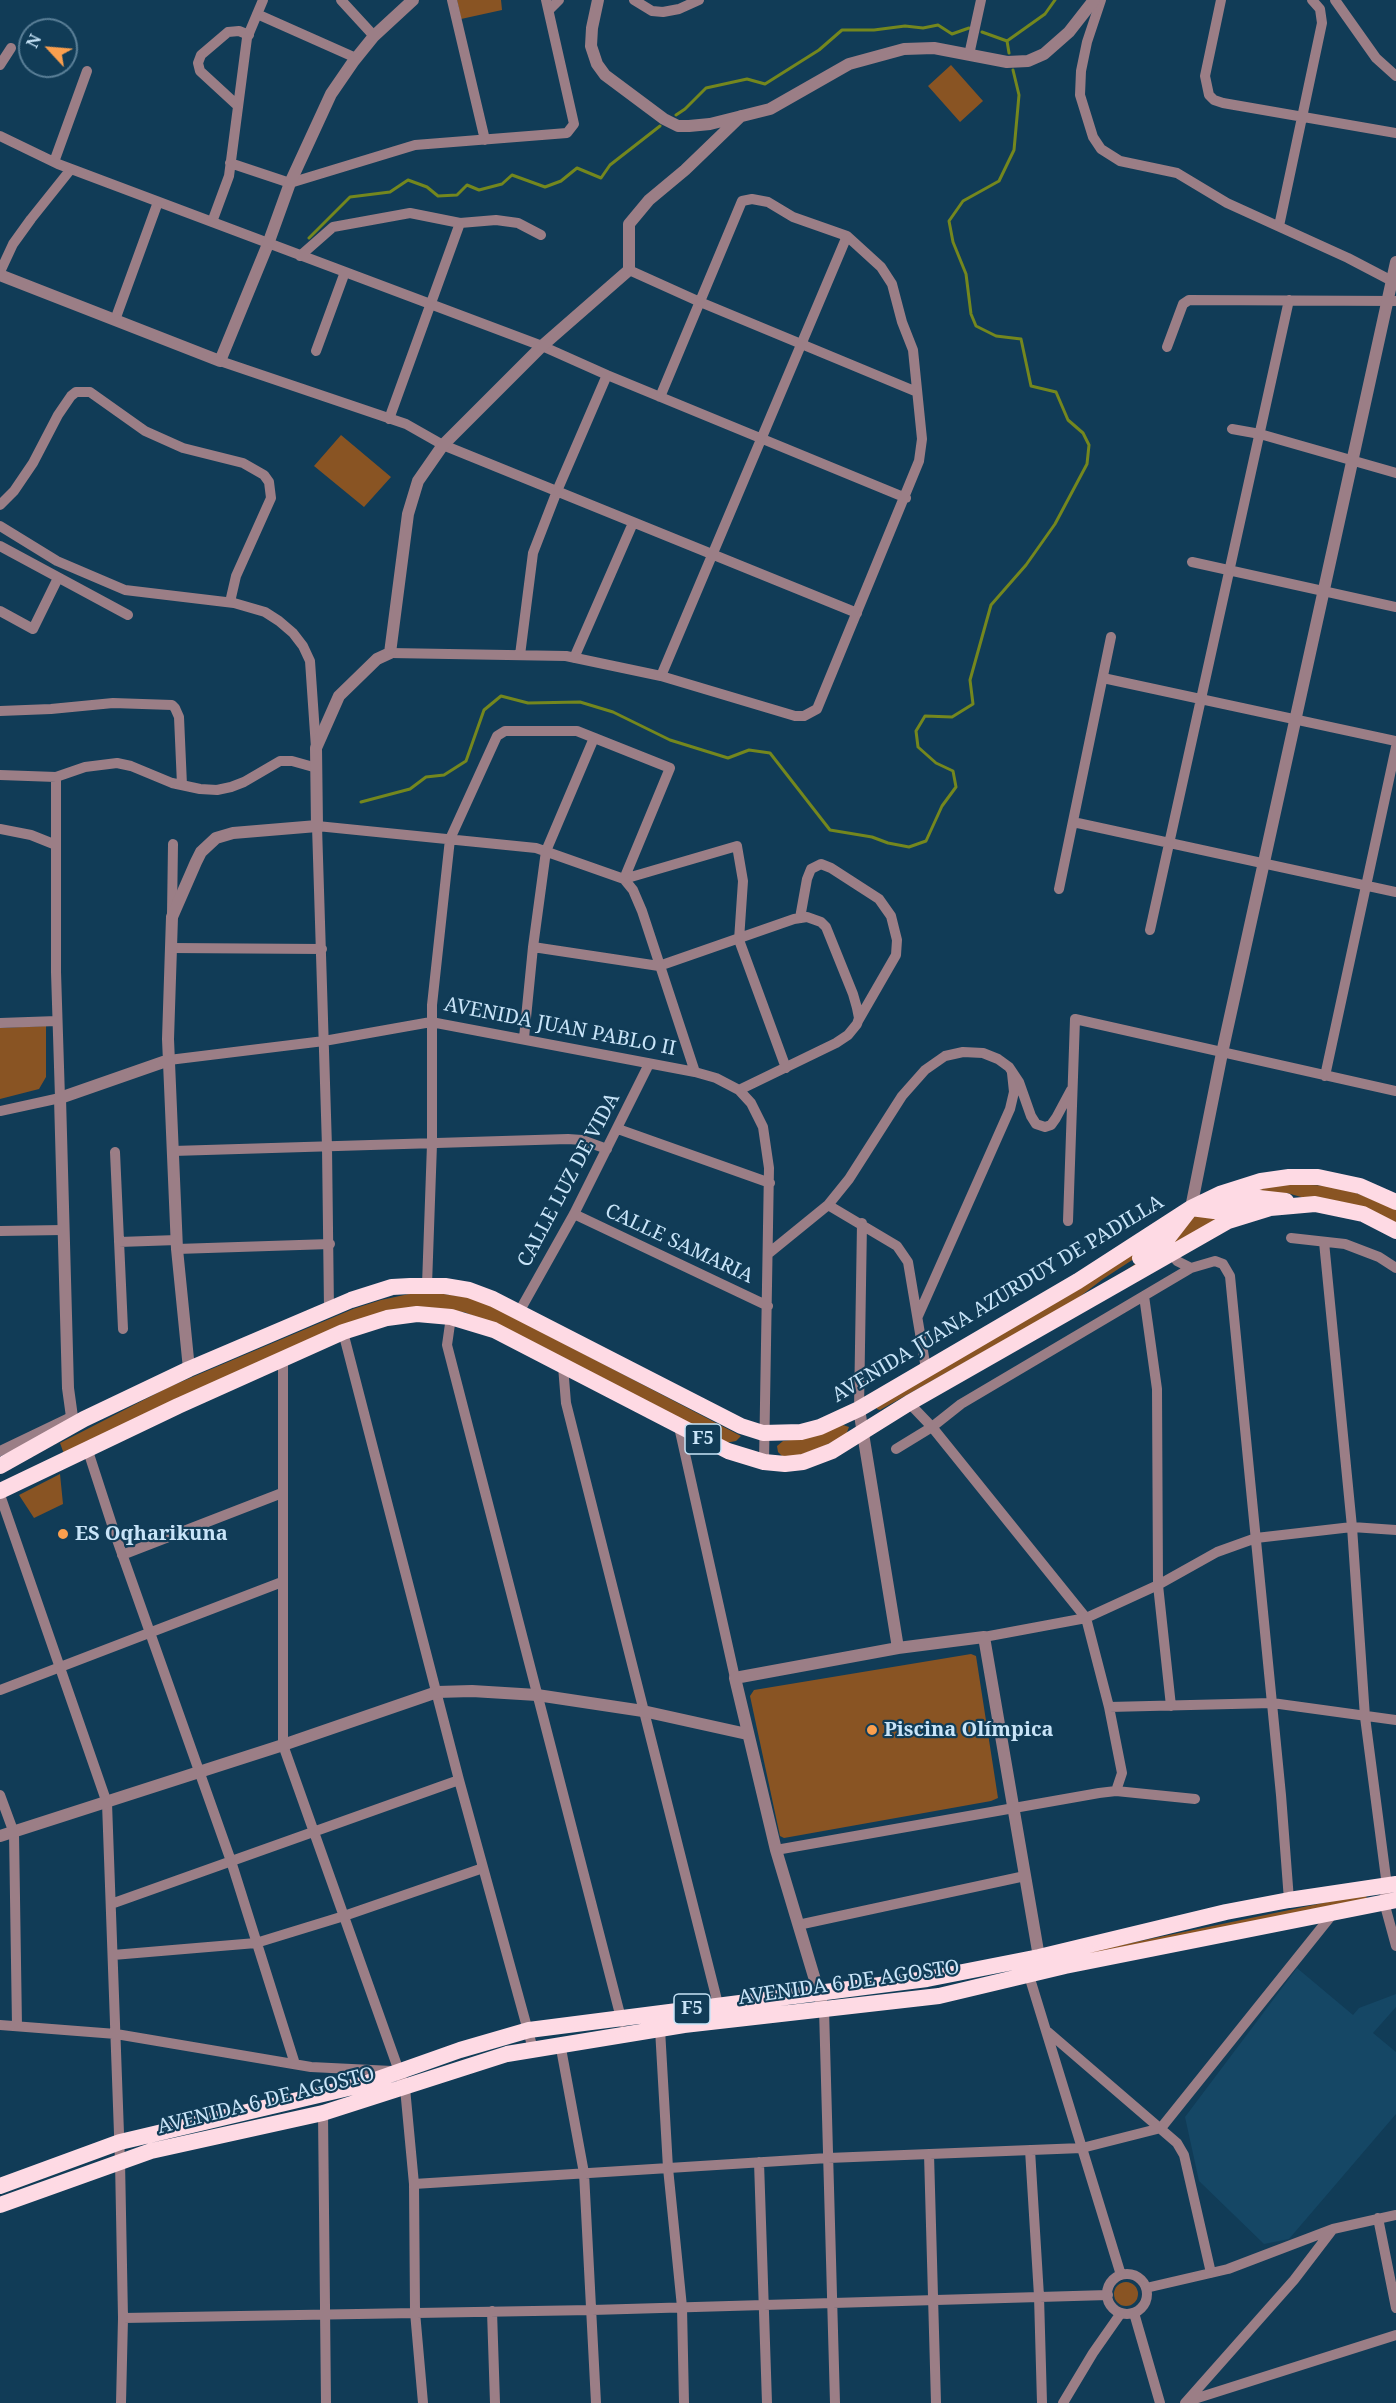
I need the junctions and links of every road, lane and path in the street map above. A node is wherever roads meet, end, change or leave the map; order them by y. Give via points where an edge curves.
1 (263, 0) edge
2 (341, 0) edge
3 (413, 0) edge
4 (452, 0) edge
5 (560, 0) edge
6 (598, 0) edge
7 (633, 0) edge
8 (699, 0) edge
9 (981, 0) edge
10 (1094, 0) edge
11 (1101, 0) edge
12 (1221, 0) edge
13 (1312, 0) edge
14 (1335, 0) edge
15 (547, 5) edge
16 (257, 14) junction
17 (249, 34) junction
18 (374, 36) junction
19 (10, 48) dead end
20 (969, 54) junction
21 (356, 58) junction
22 (0, 65) edge
23 (87, 71) dead end
24 (1396, 76) edge
25 (238, 106) junction
26 (741, 116) junction
27 (1302, 117) junction
28 (1396, 133) edge
29 (0, 136) edge
30 (485, 140) junction
31 (54, 162) junction
32 (230, 163) junction
33 (70, 169) junction
34 (290, 183) junction
35 (158, 202) junction
36 (212, 222) junction
37 (460, 223) junction
38 (1279, 226) junction
39 (541, 234) dead end
40 (847, 236) junction
41 (268, 244) junction
42 (300, 255) junction
43 (1396, 262) edge
44 (629, 270) junction
45 (345, 272) junction
46 (0, 273) edge
47 (1392, 281) junction
48 (1289, 300) junction
49 (1391, 301) edge
50 (700, 302) junction
51 (429, 304) junction
52 (115, 320) junction
53 (801, 343) junction
54 (542, 346) junction
55 (1167, 347) dead end
56 (316, 351) dead end
57 (220, 361) junction
58 (607, 375) junction
59 (917, 392) junction
60 (660, 397) junction
61 (390, 419) junction
62 (1232, 429) dead end
63 (1260, 434) junction
64 (761, 438) junction
65 (443, 445) junction
66 (1353, 461) junction
67 (1396, 473) edge
68 (557, 491) junction
69 (906, 498) junction
70 (0, 505) edge
71 (633, 523) junction
72 (0, 526) edge
73 (0, 546) edge
74 (712, 556) junction
75 (1192, 562) dead end
76 (1229, 572) junction
77 (58, 578) junction
78 (1324, 591) junction
79 (230, 602) junction
80 (1396, 607) edge
81 (0, 611) edge
82 (857, 613) junction
83 (128, 615) dead end
84 (1111, 637) dead end
85 (390, 653) junction
86 (520, 655) junction
87 (574, 658) junction
88 (661, 676) junction
89 (1103, 678) junction
90 (1201, 699) junction
91 (0, 711) edge
92 (1295, 720) junction
93 (594, 738) junction
94 (1396, 741) edge
95 (1396, 747) edge
96 (316, 748) junction
97 (316, 768) junction
98 (0, 775) edge
99 (56, 777) junction
100 (182, 785) junction
101 (1073, 822) junction
102 (317, 826) junction
103 (0, 829) edge
104 (450, 839) junction
105 (1169, 843) junction
106 (173, 844) dead end
107 (56, 845) junction
108 (546, 851) junction
109 (1264, 863) junction
110 (624, 879) junction
111 (1366, 886) junction
112 (1059, 889) dead end
113 (1396, 892) edge
114 (172, 917) junction
115 (800, 918) junction
116 (1150, 930) dead end
117 (739, 940) junction
118 (533, 947) junction
119 (172, 948) junction
120 (322, 949) junction
121 (659, 966) junction
122 (57, 1021) junction
123 (431, 1022) junction
124 (0, 1023) edge
125 (857, 1024) junction
126 (524, 1038) junction
127 (324, 1041) junction
128 (1222, 1053) junction
129 (169, 1060) junction
130 (649, 1064) junction
131 (786, 1068) junction
132 (1012, 1071) junction
133 (695, 1072) junction
134 (1325, 1076) junction
135 (1073, 1085) junction
136 (739, 1090) junction
137 (1396, 1091) edge
138 (60, 1098) junction
139 (0, 1111) edge
140 (618, 1129) junction
141 (432, 1144) junction
142 (327, 1146) junction
143 (607, 1149) junction
144 (173, 1150) junction
145 (115, 1152) dead end
146 (770, 1183) junction
147 (1396, 1202) edge
148 (828, 1204) junction
149 (1301, 1205) junction
150 (1191, 1208) junction
151 (574, 1214) junction
152 (1068, 1221) dead end
153 (862, 1223) junction
154 (63, 1230) junction
155 (0, 1231) edge
156 (1396, 1231) edge
157 (1291, 1238) dead end
158 (119, 1242) junction
159 (1324, 1242) junction
160 (177, 1244) junction
161 (330, 1244) junction
162 (1170, 1252) junction
163 (769, 1253) junction
164 (1191, 1268) junction
165 (1396, 1268) edge
166 (428, 1285) junction
167 (1144, 1296) junction
168 (1091, 1299) junction
169 (768, 1306) junction
170 (329, 1310) junction
171 (519, 1312) junction
172 (918, 1316) junction
173 (452, 1317) junction
174 (123, 1329) dead end
175 (344, 1332) junction
176 (283, 1360) junction
177 (563, 1366) junction
178 (926, 1369) junction
179 (189, 1370) junction
180 (909, 1403) junction
181 (859, 1409) junction
182 (72, 1417) junction
183 (679, 1427) junction
184 (932, 1427) junction
185 (763, 1433) junction
186 (863, 1433) junction
187 (51, 1438) junction
188 (896, 1449) dead end
189 (88, 1451) junction
190 (3, 1460) edge
191 (764, 1462) junction
192 (61, 1463) junction
193 (17, 1483) junction
194 (0, 1493) edge
195 (282, 1493) junction
196 (3, 1517) edge
197 (1352, 1527) junction
198 (1396, 1530) edge
199 (1256, 1538) junction
200 (122, 1555) junction
201 (282, 1582) junction
202 (1158, 1585) junction
203 (1086, 1618) junction
204 (150, 1633) junction
205 (984, 1637) junction
206 (898, 1648) junction
207 (60, 1668) junction
208 (735, 1678) junction
209 (0, 1690) edge
210 (436, 1692) junction
211 (537, 1695) junction
212 (1272, 1703) junction
213 (1171, 1706) junction
214 (1109, 1707) junction
215 (643, 1711) junction
216 (1365, 1717) junction
217 (1396, 1720) edge
218 (747, 1734) junction
219 (283, 1745) junction
220 (199, 1772) junction
221 (459, 1780) junction
222 (1116, 1791) junction
223 (0, 1795) edge
224 (1195, 1799) dead end
225 (107, 1803) junction
226 (1013, 1806) junction
227 (314, 1832) junction
228 (14, 1833) junction
229 (0, 1836) edge
230 (776, 1850) junction
231 (231, 1861) junction
232 (483, 1868) junction
233 (1025, 1876) junction
234 (1391, 1893) edge
235 (1289, 1900) junction
236 (111, 1904) junction
237 (1335, 1911) junction
238 (344, 1916) junction
239 (798, 1925) junction
240 (256, 1943) junction
241 (1396, 1946) edge
242 (113, 1955) junction
243 (1031, 1964) junction
244 (821, 2001) junction
245 (720, 2013) junction
246 (0, 2025) edge
247 (17, 2026) junction
248 (623, 2026) junction
249 (660, 2029) junction
250 (529, 2030) junction
251 (1047, 2031) junction
252 (116, 2034) junction
253 (560, 2043) junction
254 (533, 2049) junction
255 (295, 2064) junction
256 (403, 2079) junction
257 (323, 2113) junction
258 (1161, 2128) junction
259 (120, 2142) junction
260 (1082, 2148) junction
261 (1030, 2150) junction
262 (929, 2154) junction
263 (828, 2158) junction
264 (120, 2161) junction
265 (759, 2162) junction
266 (668, 2168) junction
267 (584, 2173) junction
268 (414, 2184) junction
269 (0, 2186) edge
270 (0, 2205) edge
271 (1396, 2215) edge
272 (1378, 2218) junction
273 (1333, 2229) junction
274 (1211, 2273) junction
275 (1121, 2276) junction
276 (1146, 2288) junction
277 (1108, 2295) junction
278 (1039, 2296) junction
279 (933, 2299) junction
280 (831, 2302) junction
281 (764, 2304) junction
282 (682, 2307) junction
283 (1396, 2308) edge
284 (592, 2310) junction
285 (492, 2311) junction
286 (415, 2312) junction
287 (1122, 2313) junction
288 (1134, 2313) junction
289 (324, 2314) junction
290 (123, 2318) junction
291 (1396, 2335) edge
292 (1186, 2402) edge
293 (121, 2403) edge
294 (326, 2403) edge
295 (423, 2403) edge
296 (495, 2403) edge
297 (596, 2403) edge
298 (684, 2403) edge
299 (767, 2403) edge
300 (835, 2403) edge
301 (936, 2403) edge
302 (1042, 2403) edge
303 (1063, 2403) edge
304 (1160, 2403) edge

1 - 16 street
2 - 18 street
3 - 18 street
4 - 30 street
5 - 15 street
6 - 26 street via 591,46 605,75 678,126
7 - 8 street via 652,11 663,12
9 - 20 street
10 - 20 street via 1069,32 1044,54 1028,61 1007,62
11 - 38 street via 1087,42 1080,95 1092,137 1101,149 1120,161 1178,173 1227,203
12 - 27 street via 1204,76 1209,95 1222,103
13 - 27 street via 1320,9 1322,23
14 - 24 street via 1376,58
15 - 30 street via 574,124 567,132
16 - 17 street
16 - 21 street
17 - 25 street
17 - 25 street via 228,32 201,55 198,63 200,71
18 - 21 street
19 - 22 street
20 - 26 street via 934,48 904,49 871,57 849,64 770,110
21 - 34 street via 331,94
23 - 31 street
25 - 32 street
26 - 44 street via 649,200 629,224
27 - 28 street
27 - 38 street
29 - 31 street
30 - 34 street via 415,145
31 - 33 street
32 - 34 street
32 - 36 street
33 - 35 street
33 - 46 street via 13,244
34 - 41 street
35 - 36 street
35 - 52 street
36 - 41 street
37 - 39 street via 496,220 518,223
37 - 42 street via 410,213 333,226
37 - 51 street
38 - 47 street
40 - 50 street via 793,217 768,202 742,201
40 - 53 street
40 - 59 street via 881,267 892,284 913,350
41 - 42 street
41 - 57 street
42 - 45 street
43 - 47 street
44 - 50 street
44 - 54 street
45 - 51 street
45 - 56 street
46 - 52 street
47 - 49 street
48 - 49 street
48 - 55 street via 1189,300 1183,304
48 - 63 street
49 - 66 street
50 - 53 street
50 - 60 street
51 - 54 street
51 - 61 street
52 - 57 street
53 - 59 street
53 - 64 street
54 - 58 street
54 - 65 street
57 - 61 street
58 - 60 street
58 - 68 street
59 - 69 street via 921,450
60 - 64 street
61 - 65 street
62 - 63 street
63 - 66 street
63 - 76 street
64 - 69 street
64 - 74 street
65 - 68 street
65 - 85 street via 418,480 408,514
66 - 67 street
66 - 78 street
68 - 71 street
68 - 86 street via 533,553
69 - 82 street
70 - 79 street via 33,463 65,404 76,392 90,392 145,431 183,448 243,463 269,482 271,498 236,576
71 - 74 street
71 - 87 street
72 - 79 street via 57,561 125,590
73 - 77 street
74 - 82 street
74 - 88 street
75 - 76 street
76 - 78 street
76 - 90 street
77 - 81 street via 33,629
77 - 83 street
78 - 80 street
78 - 92 street
79 - 96 street via 265,612 293,633 303,646 310,661
82 - 88 street via 821,702 804,716
84 - 89 street
85 - 86 street
85 - 96 street via 376,659 339,696
86 - 87 street
87 - 88 street
89 - 90 street
89 - 101 street
90 - 92 street
90 - 105 street
91 - 100 street via 113,703 172,705 178,717
92 - 94 street
92 - 109 street
93 - 104 street via 561,730 505,731 497,736
93 - 108 street
93 - 110 street via 670,768
95 - 111 street
96 - 97 street
97 - 100 street via 280,761 231,788
97 - 102 street
98 - 99 street
99 - 100 street via 85,767 117,763
99 - 107 street
101 - 105 street
101 - 112 street
102 - 104 street
102 - 114 street via 216,838 196,862
102 - 120 street
103 - 107 street
104 - 108 street
104 - 123 street
105 - 109 street
105 - 116 street
106 - 114 street
107 - 122 street
108 - 110 street
108 - 118 street
109 - 111 street
109 - 128 street
110 - 117 street via 737,846 743,881
110 - 121 street via 642,911
111 - 113 street
111 - 134 street
114 - 119 street
115 - 117 street
115 - 125 street via 814,918 826,927 857,1008
115 - 125 street via 807,879 811,869 821,864 879,900 891,916 896,955
117 - 121 street
117 - 131 street
118 - 121 street
118 - 126 street
119 - 120 street
119 - 129 street
120 - 127 street
121 - 133 street
122 - 124 street
122 - 138 street
123 - 126 street, AVENIDA JUAN PABLO II
123 - 127 street, AVENIDA JUAN PABLO II
123 - 141 street
125 - 131 street via 848,1035
126 - 130 street, AVENIDA JUAN PABLO II
127 - 129 street, AVENIDA JUAN PABLO II
127 - 142 street
128 - 134 street
128 - 135 street via 1075,1019
128 - 150 street
129 - 138 street, AVENIDA JUAN PABLO II
129 - 144 street
130 - 133 street, AVENIDA JUAN PABLO II
130 - 140 street, CALLE LUZ DE VIDA
131 - 136 street
132 - 135 street via 1031,1116 1044,1127 1056,1118
132 - 148 street via 983,1053 963,1052 945,1056 925,1070 902,1095 849,1179
132 - 172 street via 1014,1092 1010,1108
133 - 136 street, AVENIDA JUAN PABLO II
134 - 137 street
135 - 152 street
136 - 146 street, AVENIDA JUAN PABLO II via 763,1127
138 - 139 street, AVENIDA JUAN PABLO II
138 - 154 street
140 - 143 street, CALLE LUZ DE VIDA
140 - 146 street
141 - 142 street
141 - 143 street via 568,1139
141 - 166 street
142 - 144 street
142 - 161 street
143 - 151 street, CALLE LUZ DE VIDA
144 - 160 street
145 - 158 street
146 - 163 street, AVENIDA JUAN PABLO II
147 - 150 highway, AVENIDA JUANA AZURDUY DE PADILLA / F5 via 1335,1179 1289,1177 1243,1186
148 - 153 street
148 - 163 street
149 - 150 highway via 1258,1198 1214,1211
149 - 156 highway, F5 via 1363,1214
149 - 162 highway, F5 via 1248,1214
150 - 168 highway via 1167,1239 1113,1275
150 - 178 highway, AVENIDA JUANA AZURDUY DE PADILLA / F5 via 1078,1281
151 - 169 street, CALLE SAMARIA
151 - 171 street, CALLE LUZ DE VIDA
153 - 172 street via 897,1246 908,1262
153 - 181 street
154 - 155 street
154 - 182 street
157 - 159 street
158 - 160 street
158 - 174 street
159 - 165 street via 1345,1244
159 - 197 street
160 - 161 street
160 - 179 street
161 - 170 street
162 - 164 street via 1177,1262
162 - 168 highway, F5
163 - 169 street, AVENIDA JUAN PABLO II
164 - 167 street
164 - 199 street via 1215,1261 1223,1264 1230,1276
166 - 170 highway, AVENIDA JUANA AZURDUY DE PADILLA / F5 via 392,1287
166 - 171 highway, AVENIDA JUANA AZURDUY DE PADILLA / F5 via 470,1290
167 - 184 street via 961,1404
167 - 202 street via 1157,1389
168 - 180 highway, F5
169 - 185 street, AVENIDA JUAN PABLO II
170 - 179 highway, AVENIDA JUANA AZURDUY DE PADILLA / F5
171 - 185 highway, AVENIDA JUANA AZURDUY DE PADILLA / F5 via 718,1416
172 - 178 street
173 - 175 highway, F5 via 400,1315
173 - 177 highway, F5 via 494,1330
173 - 211 street via 447,1345
175 - 176 highway, F5
175 - 210 street
176 - 189 highway, F5
176 - 195 street
177 - 183 highway, F5
177 - 215 street via 566,1403
178 - 181 highway, AVENIDA JUANA AZURDUY DE PADILLA / F5
179 - 187 highway, AVENIDA JUANA AZURDUY DE PADILLA / F5
180 - 184 street
180 - 186 highway, F5
181 - 185 highway, AVENIDA JUANA AZURDUY DE PADILLA / F5 via 801,1432
181 - 186 street
182 - 187 street
182 - 190 street
183 - 191 highway, F5 via 728,1451
183 - 208 street
184 - 188 street
184 - 203 street
185 - 191 street, AVENIDA JUAN PABLO II
186 - 191 highway, F5 via 803,1462
186 - 206 street
187 - 190 highway, AVENIDA JUANA AZURDUY DE PADILLA / F5
187 - 192 highway
189 - 192 highway, F5
189 - 200 street
190 - 193 highway
192 - 193 highway, F5
193 - 194 highway, F5
194 - 196 street
195 - 200 street
195 - 201 street
196 - 207 street
197 - 198 street
197 - 199 street
197 - 216 street
199 - 202 street via 1217,1552
199 - 212 street
200 - 204 street
201 - 204 street
201 - 219 street
202 - 203 street
202 - 213 street
203 - 205 street
203 - 214 street
204 - 207 street
204 - 220 street
205 - 206 street
205 - 226 street
206 - 208 street
207 - 209 street
207 - 225 street
208 - 218 street
210 - 211 street
210 - 219 street
210 - 221 street
211 - 215 street
211 - 248 street
212 - 213 street
212 - 216 street
212 - 235 street
213 - 214 street
214 - 222 street via 1122,1773
215 - 218 street
215 - 245 street
216 - 217 street
216 - 234 street
218 - 230 street
219 - 220 street
219 - 227 street
220 - 225 street
220 - 231 street
221 - 227 street
221 - 232 street
222 - 224 street
222 - 226 street
223 - 228 street
225 - 228 street
225 - 236 street
226 - 230 street
226 - 233 street
227 - 231 street
227 - 238 street
228 - 229 street
228 - 247 street
230 - 239 street
231 - 236 street
231 - 240 street
232 - 238 street
232 - 250 street
233 - 239 street
233 - 243 street
234 - 235 highway, AVENIDA 6 DE AGOSTO / F5
234 - 237 highway, AVENIDA 6 DE AGOSTO / F5
234 - 241 street
235 - 243 highway, AVENIDA 6 DE AGOSTO / F5 via 1226,1912
236 - 242 street
237 - 243 highway, AVENIDA 6 DE AGOSTO / F5
237 - 258 street
238 - 240 street
238 - 256 street
239 - 244 street
240 - 242 street
240 - 255 street
242 - 252 street
243 - 244 highway, AVENIDA 6 DE AGOSTO / F5 via 927,1979
243 - 251 street
244 - 245 highway, AVENIDA 6 DE AGOSTO / F5
244 - 263 street
245 - 248 highway, AVENIDA 6 DE AGOSTO / F5
245 - 249 highway, AVENIDA 6 DE AGOSTO / F5
246 - 247 street
247 - 252 street
248 - 249 highway, AVENIDA 6 DE AGOSTO / F5
248 - 250 highway, AVENIDA 6 DE AGOSTO / F5
248 - 253 highway, AVENIDA 6 DE AGOSTO / F5
249 - 266 street
250 - 254 street
250 - 256 highway, AVENIDA 6 DE AGOSTO / F5 via 460,2050
251 - 258 street
251 - 260 street
252 - 255 street
252 - 259 street
253 - 254 highway, AVENIDA 6 DE AGOSTO / F5
253 - 267 street
254 - 256 highway, AVENIDA 6 DE AGOSTO / F5
255 - 256 street
256 - 257 highway, AVENIDA 6 DE AGOSTO / F5
256 - 259 highway, AVENIDA 6 DE AGOSTO / F5 via 361,2085
256 - 268 street
257 - 264 highway, AVENIDA 6 DE AGOSTO / F5
257 - 289 street
258 - 260 street
258 - 274 street via 1184,2155
259 - 264 street
259 - 269 highway, AVENIDA 6 DE AGOSTO / F5
260 - 261 street
260 - 275 street
261 - 262 street
261 - 278 street
262 - 263 street
262 - 279 street
263 - 265 street
263 - 280 street
264 - 270 highway, AVENIDA 6 DE AGOSTO / F5
264 - 290 street
265 - 266 street
265 - 281 street
266 - 267 street
266 - 282 street
267 - 268 street
267 - 284 street
268 - 286 street
271 - 272 street
272 - 273 street
272 - 283 street
273 - 274 street
273 - 292 street via 1294,2280
274 - 276 street
275 - 276 street via 1133,2275
275 - 277 street via 1111,2283
276 - 288 street via 1146,2300
277 - 278 street
277 - 287 street via 1112,2306
278 - 279 street
278 - 302 street
279 - 280 street
279 - 301 street
280 - 281 street
280 - 300 street
281 - 282 street
281 - 299 street
282 - 284 street
282 - 298 street
284 - 285 street
284 - 297 street
285 - 286 street
285 - 296 street
286 - 289 street
286 - 295 street
287 - 288 street
287 - 303 street
288 - 304 street
289 - 290 street
289 - 294 street
290 - 293 street
291 - 292 street

